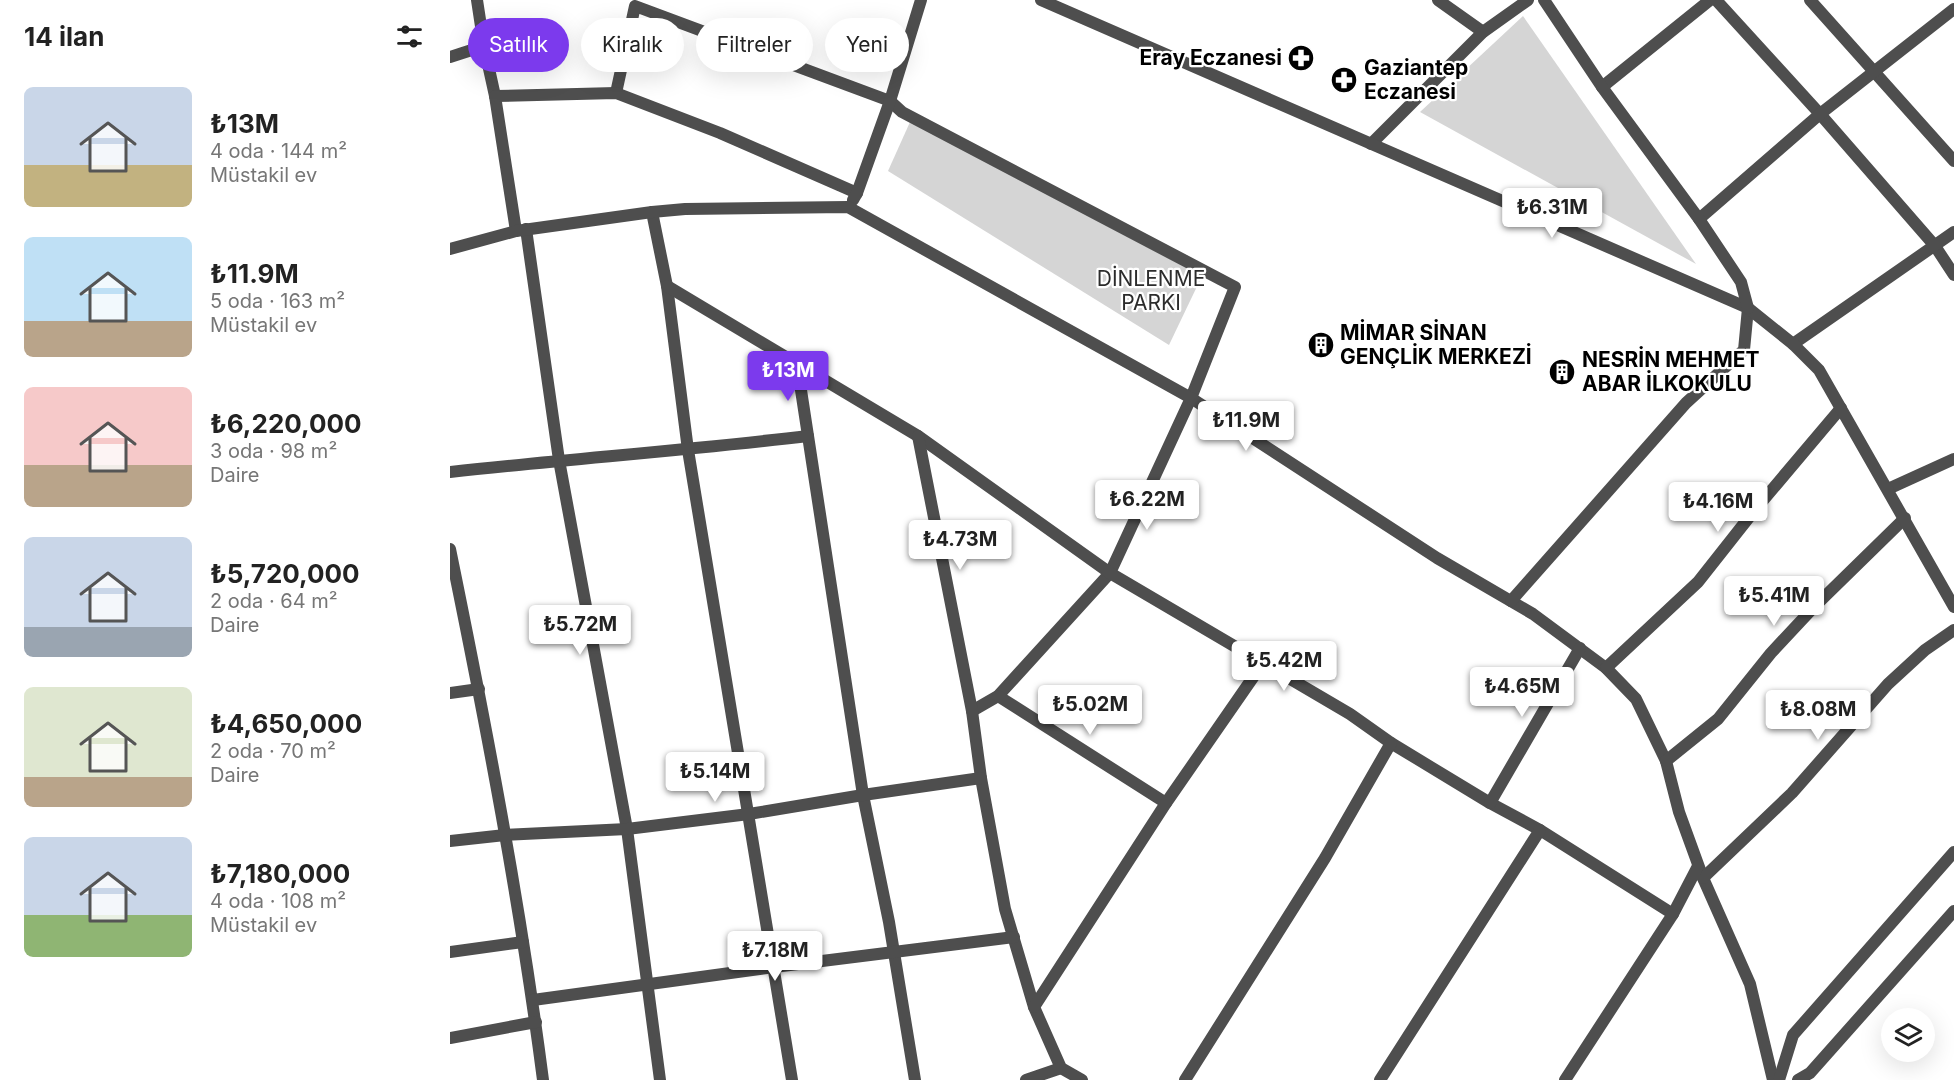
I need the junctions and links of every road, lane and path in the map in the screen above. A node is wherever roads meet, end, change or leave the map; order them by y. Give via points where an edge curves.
1 (477, 0) edge
2 (921, 0) edge
3 (1041, 0) edge
4 (1438, 0) edge
5 (1528, 0) edge
6 (1544, 0) edge
7 (1710, 0) edge
8 (1716, 0) edge
9 (1810, 0) edge
10 (1954, 9) edge
11 (480, 18) edge
12 (1483, 32) junction
13 (468, 51) edge
14 (450, 57) edge
15 (490, 72) edge
16 (1874, 72) junction
17 (1602, 87) junction
18 (616, 93) junction
19 (495, 96) junction
20 (890, 101) junction
21 (1820, 114) junction
22 (1371, 144) junction
23 (1954, 160) edge
24 (857, 193) junction
25 (848, 207) junction
26 (652, 212) junction
27 (1699, 219) junction
28 (521, 230) junction
29 (1954, 232) edge
30 (1935, 246) junction
31 (450, 249) edge
32 (1954, 275) edge
33 (667, 286) junction
34 (1748, 308) junction
35 (1793, 344) junction
36 (797, 364) junction
37 (1191, 399) junction
38 (1841, 408) junction
39 (808, 436) junction
40 (918, 436) junction
41 (688, 450) junction
42 (1954, 459) edge
43 (560, 460) junction
44 (450, 472) edge
45 (1888, 489) junction
46 (1905, 518) junction
47 (450, 549) edge
48 (1110, 573) junction
49 (1511, 602) junction
50 (1954, 607) edge
51 (1954, 630) edge
52 (1580, 648) junction
53 (1263, 663) junction
54 (1606, 668) junction
55 (479, 688) junction
56 (450, 693) edge
57 (998, 696) junction
58 (972, 711) junction
59 (1391, 742) junction
60 (1666, 761) junction
61 (981, 778) junction
62 (863, 795) junction
63 (1166, 803) junction
64 (1490, 803) junction
65 (749, 814) junction
66 (627, 829) junction
67 (1540, 830) junction
68 (505, 835) junction
69 (450, 841) edge
70 (1954, 852) edge
71 (1698, 866) junction
72 (1702, 878) junction
73 (1954, 912) edge
74 (1673, 914) junction
75 (1014, 937) junction
76 (523, 942) junction
77 (450, 952) edge
78 (894, 952) junction
79 (774, 967) junction
80 (648, 984) junction
81 (532, 1000) junction
82 (1034, 1007) junction
83 (536, 1022) junction
84 (450, 1038) edge
85 (1061, 1068) junction
86 (543, 1080) edge
87 (660, 1080) edge
88 (792, 1080) edge
89 (915, 1080) edge
90 (1026, 1080) edge
91 (1082, 1080) edge
92 (1185, 1080) edge
93 (1380, 1080) edge
94 (1565, 1080) edge
95 (1773, 1080) edge
96 (1779, 1080) edge
97 (1798, 1080) edge

1 - 11 street
2 - 20 street
3 - 22 street
4 - 12 street
5 - 12 street
6 - 17 street
7 - 17 street
8 - 21 street
9 - 16 street
10 - 16 street
12 - 22 street
13 - 14 street
15 - 19 street
16 - 21 street
16 - 23 street
17 - 27 street
18 - 19 street
18 - 20 street via 635,6
18 - 24 street
19 - 28 street
20 - 24 street
20 - 37 street via 902,112 1235,287
21 - 27 street
21 - 30 street
22 - 34 street
24 - 25 street
25 - 26 street via 685,208
25 - 37 street
26 - 28 street
26 - 33 street
27 - 34 street via 1741,282
28 - 31 street
28 - 43 street
29 - 30 street
30 - 32 street
30 - 35 street
33 - 36 street
33 - 41 street
34 - 35 street
34 - 49 street via 1744,350 1686,403
35 - 38 street via 1819,370
36 - 39 street
36 - 40 street
37 - 48 street
37 - 49 street
38 - 45 street
38 - 54 street via 1698,582
39 - 41 street
39 - 62 street
40 - 48 street
40 - 58 street
41 - 43 street
41 - 65 street
42 - 45 street
43 - 44 street
43 - 66 street
45 - 46 street
46 - 50 street
46 - 60 street via 1771,652 1718,719
47 - 55 street
48 - 53 street
48 - 57 street
49 - 52 street
51 - 72 street via 1888,684 1792,792
52 - 54 street
52 - 64 street
53 - 59 street
53 - 63 street
54 - 60 street via 1636,699
55 - 56 street
55 - 68 street
57 - 58 street
57 - 63 street
58 - 61 street
59 - 64 street
59 - 92 street via 1325,858
60 - 71 street
61 - 62 street
61 - 75 street via 1005,909
62 - 65 street
62 - 78 street
63 - 82 street
64 - 67 street
65 - 66 street
65 - 79 street
66 - 68 street
66 - 80 street
67 - 74 street
67 - 93 street
68 - 69 street
68 - 76 street
70 - 96 street via 1793,1035
71 - 72 street
71 - 74 street
72 - 95 street via 1750,984
73 - 97 street via 1810,1073
74 - 94 street
75 - 78 street
75 - 82 street
76 - 77 street
76 - 81 street
78 - 79 street
78 - 89 street
79 - 80 street
79 - 88 street
80 - 81 street
80 - 87 street
81 - 83 street
82 - 85 street
83 - 84 street
83 - 86 street
85 - 90 street
85 - 91 street

